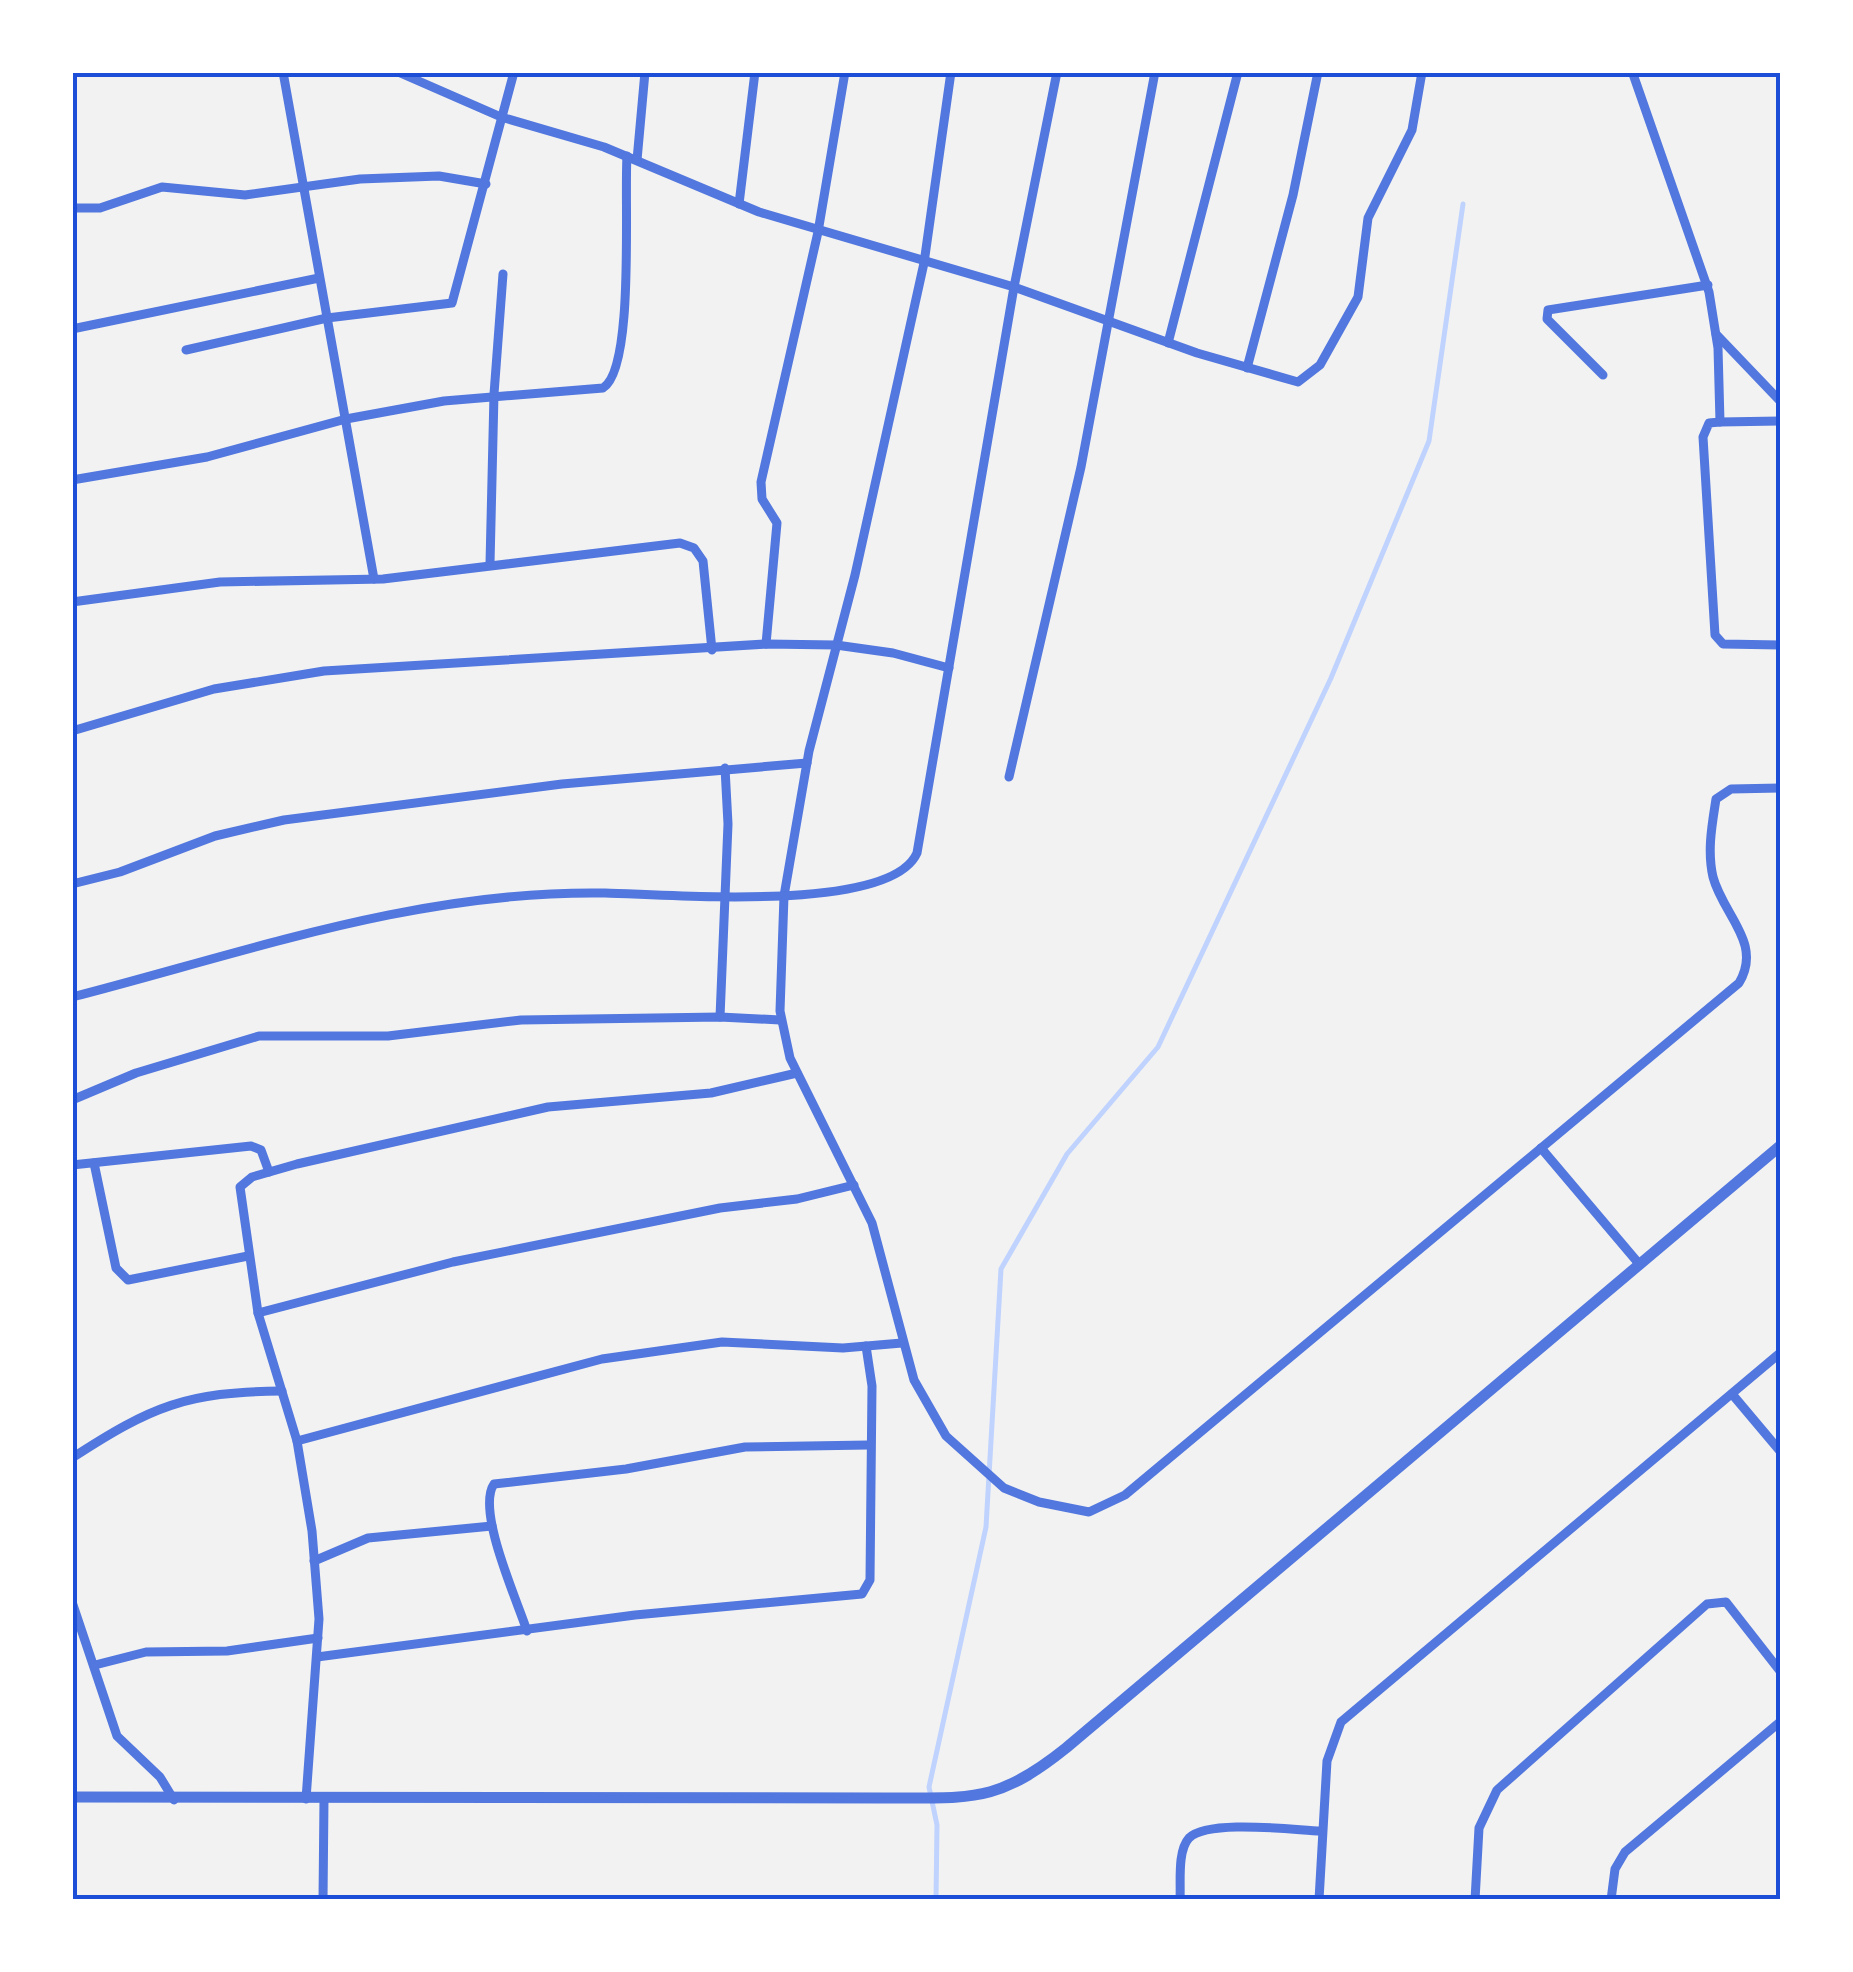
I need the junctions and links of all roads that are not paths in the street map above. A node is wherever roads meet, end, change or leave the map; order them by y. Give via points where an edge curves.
1 (283, 72) edge
2 (398, 72) edge
3 (514, 72) edge
4 (645, 72) edge
5 (755, 72) edge
6 (845, 72) edge
7 (951, 72) edge
8 (1057, 72) edge
9 (1155, 72) edge
10 (1238, 72) edge
11 (1318, 72) edge
12 (1422, 72) edge
13 (1635, 73) edge
14 (501, 118) junction
15 (632, 158) junction
16 (486, 184) junction
17 (303, 190) junction
18 (739, 204) junction
19 (72, 208) edge
20 (818, 232) junction
21 (924, 263) junction
22 (502, 274) dead end
23 (320, 278) junction
24 (1708, 285) junction
25 (1014, 287) junction
26 (327, 318) junction
27 (1105, 318) junction
28 (72, 329) edge
29 (1714, 332) junction
30 (1168, 343) junction
31 (186, 350) dead end
32 (1247, 368) junction
33 (1604, 375) dead end
34 (494, 394) junction
35 (1780, 401) edge
36 (346, 419) junction
37 (1780, 421) edge
38 (1720, 422) junction
39 (72, 480) edge
40 (490, 564) junction
41 (374, 579) junction
42 (72, 602) edge
43 (766, 644) junction
44 (836, 645) junction
45 (1780, 645) edge
46 (712, 650) junction
47 (949, 668) junction
48 (72, 731) edge
49 (807, 763) junction
50 (725, 768) junction
51 (1009, 776) dead end
52 (1780, 788) edge
53 (72, 884) edge
54 (784, 896) junction
55 (725, 897) junction
56 (72, 998) edge
57 (720, 1017) junction
58 (780, 1020) junction
59 (797, 1073) junction
60 (72, 1100) edge
61 (1780, 1146) edge
62 (1541, 1148) junction
63 (94, 1163) junction
64 (72, 1165) edge
65 (269, 1172) junction
66 (854, 1184) junction
67 (248, 1256) junction
68 (1640, 1265) junction
69 (258, 1313) junction
70 (902, 1343) junction
71 (866, 1346) junction
72 (1780, 1353) edge
73 (282, 1391) junction
74 (1732, 1394) junction
75 (297, 1441) junction
76 (868, 1445) junction
77 (1780, 1451) edge
78 (72, 1458) edge
79 (492, 1526) junction
80 (314, 1561) junction
81 (72, 1602) edge
82 (528, 1632) junction
83 (318, 1638) junction
84 (317, 1657) junction
85 (96, 1666) junction
86 (1780, 1671) edge
87 (1780, 1722) edge
88 (72, 1798) edge
89 (306, 1799) junction
90 (324, 1799) junction
91 (174, 1800) junction
92 (1320, 1831) junction
93 (322, 1900) edge
94 (1180, 1900) edge
95 (1319, 1900) edge
96 (1474, 1900) edge
97 (1611, 1900) edge

1 - 17 street
2 - 14 street
3 - 14 street
4 - 15 street
5 - 18 street
6 - 20 street
7 - 21 street
8 - 25 street
9 - 27 street
10 - 30 street
11 - 32 street via 1294,195
12 - 32 street via 1412,130 1368,218 1358,297 1334,344 1304,380
13 - 24 street
14 - 15 street
14 - 16 street
15 - 18 street
15 - 34 street via 617,374 603,388
16 - 17 street via 439,176
16 - 26 street via 452,302
17 - 19 street via 245,195 162,187 100,208
17 - 23 street
18 - 20 street
20 - 21 street
20 - 43 street via 760,482 777,523
21 - 25 street
21 - 44 street
22 - 34 street
23 - 26 street
23 - 28 street
24 - 29 street
24 - 33 street via 1548,310 1547,319
25 - 27 street
25 - 47 street
26 - 31 street
26 - 36 street
27 - 30 street
27 - 51 street via 1081,468
29 - 35 street
29 - 38 street
30 - 32 street
34 - 36 street
34 - 40 street
36 - 39 street via 207,458
36 - 41 street
37 - 38 street
38 - 45 street via 1709,423 1703,437 1715,635 1722,644
40 - 41 street
40 - 46 street via 686,544 704,562
41 - 42 street via 220,582
43 - 44 street
43 - 46 street
44 - 47 street
44 - 49 street
46 - 48 street via 324,670 214,689
47 - 54 street via 912,864 896,878
49 - 50 street
49 - 54 street
50 - 53 street via 284,820
50 - 55 street
52 - 62 street via 1732,789 1716,799 1712,872 1750,957 1739,982
54 - 55 street
54 - 58 street
55 - 56 street via 479,898 213,956
55 - 57 street
57 - 58 street
57 - 60 street via 521,1020 388,1036 259,1036
58 - 59 street
59 - 65 street via 711,1093 548,1107
59 - 66 street
61 - 68 street
62 - 68 street
62 - 70 street via 1220,1412 1142,1485 1089,1512 1004,1488 979,1468 929,1412
63 - 64 street
63 - 65 street via 251,1146 261,1150
63 - 67 street via 116,1268 128,1280
65 - 67 street via 240,1187
66 - 69 street via 453,1262
66 - 70 street via 884,1258
67 - 69 street
68 - 90 street via 1027,1780 980,1796
69 - 73 street
70 - 71 street
71 - 75 street via 722,1342 602,1359
71 - 76 street via 872,1386
72 - 74 street
73 - 75 street
73 - 78 street via 189,1396 141,1415
74 - 77 street
74 - 92 street via 1348,1715 1327,1761
75 - 80 street
76 - 79 street via 745,1447 626,1469 502,1480 488,1495
76 - 82 street via 870,1580 862,1594
79 - 80 street via 368,1538
79 - 82 street
80 - 83 street
81 - 85 street
82 - 84 street
83 - 84 street
83 - 85 street via 242,1650 146,1652
84 - 89 street
85 - 91 street via 121,1744 160,1777
86 - 96 street via 1726,1602 1699,1610 1497,1790 1478,1828
87 - 97 street via 1625,1852 1614,1869
88 - 91 street
89 - 90 street
89 - 91 street
90 - 93 street
92 - 94 street via 1220,1828 1194,1834 1182,1855
92 - 95 street

